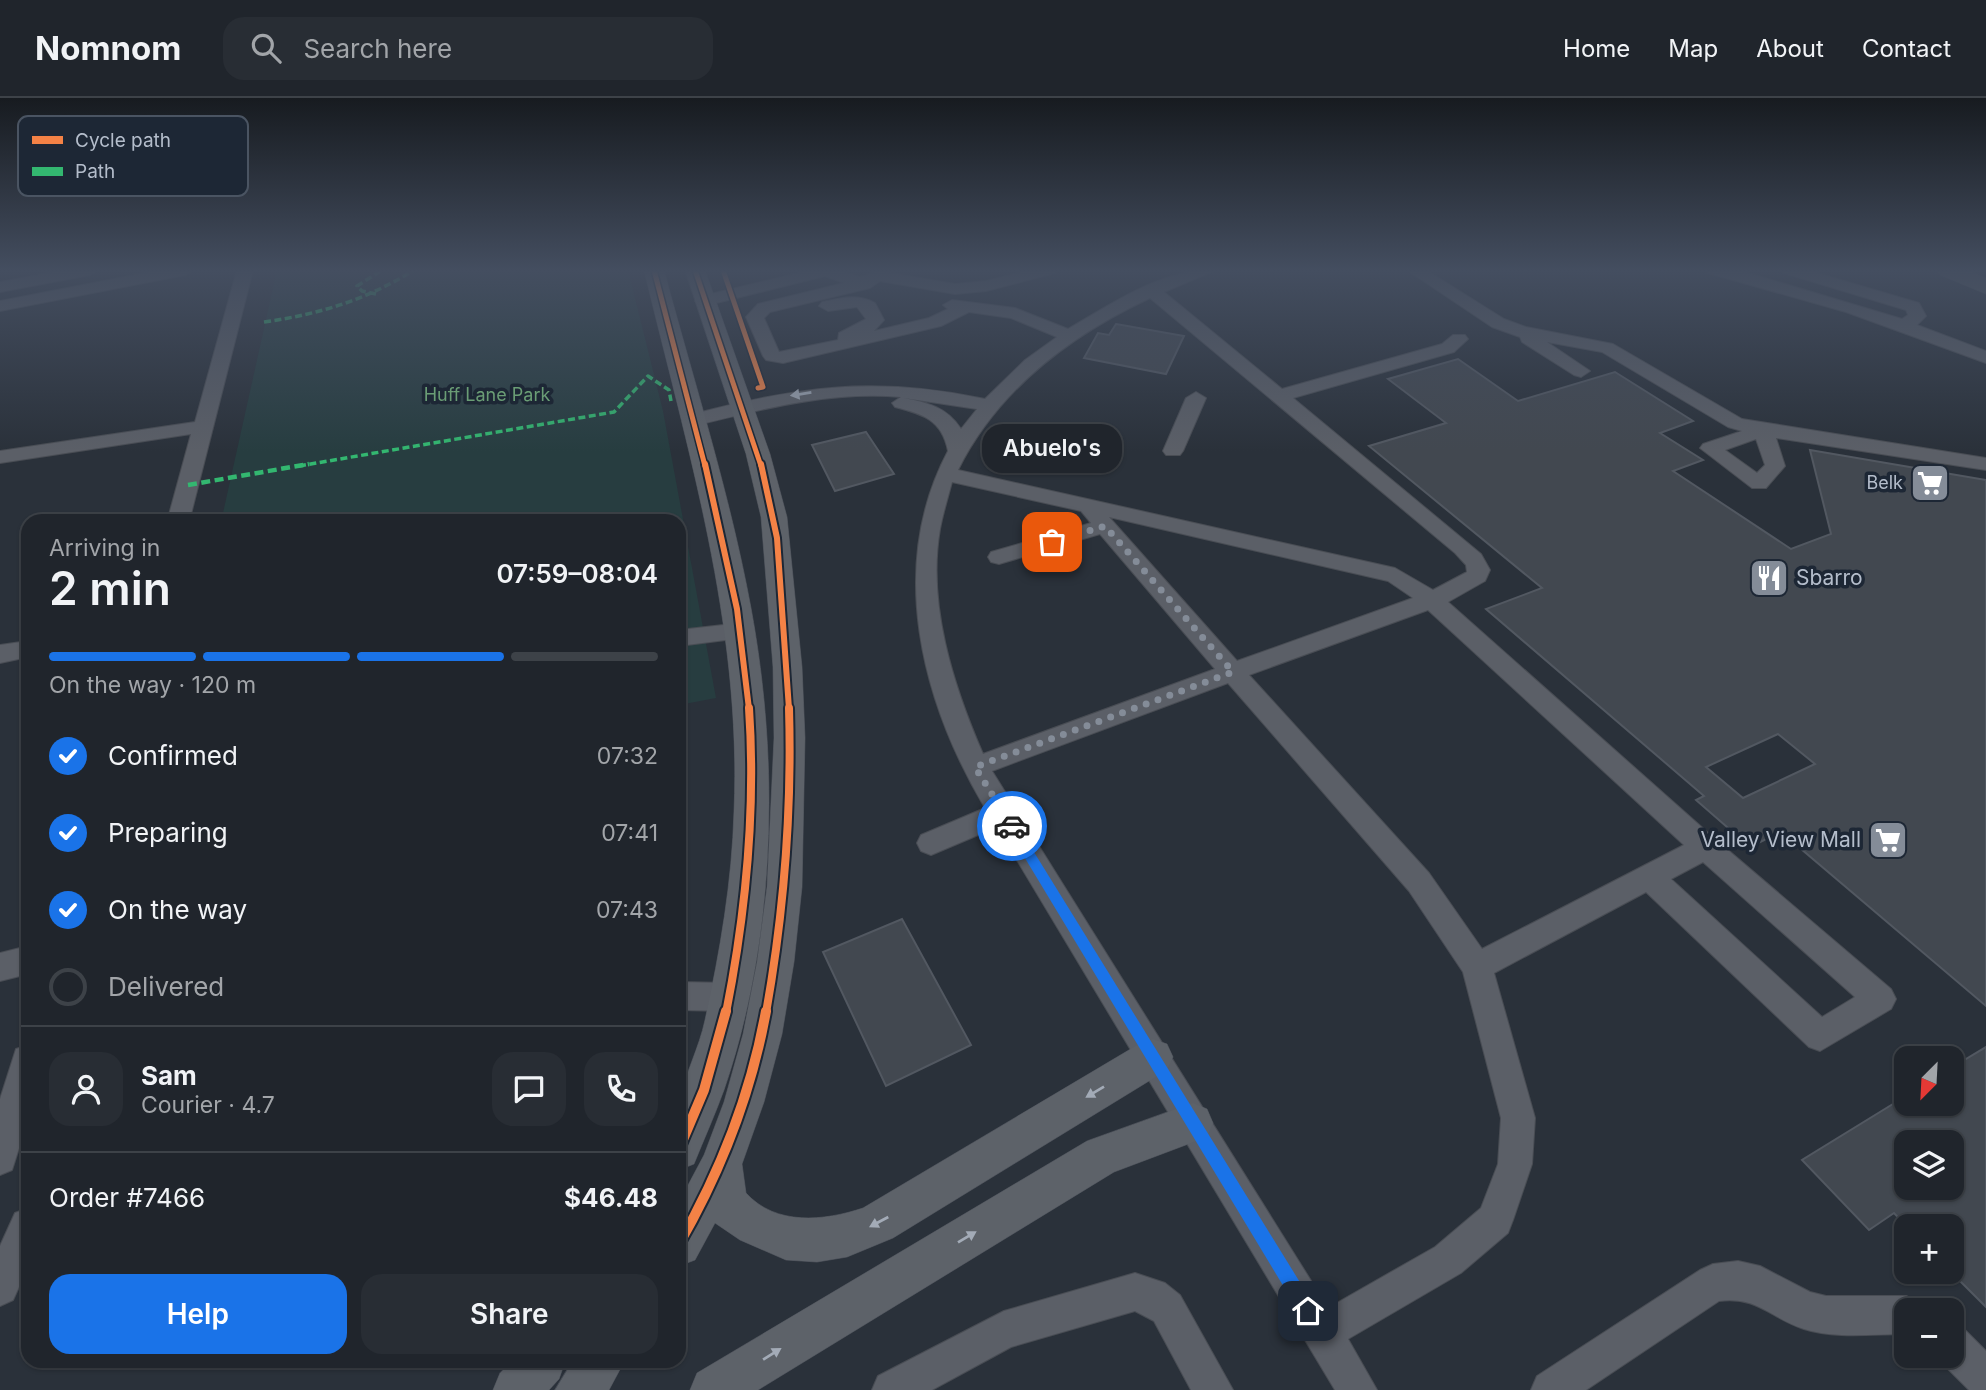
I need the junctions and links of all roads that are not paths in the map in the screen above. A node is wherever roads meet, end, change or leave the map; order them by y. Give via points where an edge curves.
1 (230, 330) edge
2 (670, 330) edge
3 (715, 330) edge
4 (761, 330) edge
5 (859, 330) edge
6 (902, 330) edge
7 (1057, 330) edge
8 (1077, 330) edge
9 (1200, 330) edge
10 (1515, 330) edge
11 (1516, 330) edge
12 (1919, 330) edge
13 (1068, 335) junction
14 (1459, 340) dead end
15 (772, 356) junction
16 (1986, 358) edge
17 (1581, 371) dead end
18 (1015, 378) junction
19 (928, 393) junction
20 (1279, 396) junction
21 (1196, 398) dead end
22 (897, 402) junction
23 (986, 411) junction
24 (746, 412) junction
25 (693, 420) junction
26 (205, 426) junction
27 (1763, 430) joint
28 (1173, 451) dead end
29 (0, 457) edge
30 (952, 463) junction
31 (1986, 464) edge
32 (180, 514) edge
33 (1097, 517) junction
34 (999, 558) dead end
35 (1431, 600) junction
36 (741, 631) junction
37 (686, 637) edge
38 (21, 650) edge
39 (0, 654) edge
40 (1233, 672) junction
41 (975, 767) junction
42 (788, 799) junction
43 (1003, 812) junction
44 (931, 843) dead end
45 (1705, 847) junction
46 (1649, 877) junction
47 (21, 962) edge
48 (0, 967) edge
49 (1477, 967) junction
50 (686, 996) edge
51 (728, 997) junction
52 (1153, 1057) junction
53 (21, 1084) edge
54 (1194, 1123) junction
55 (686, 1132) edge
56 (0, 1158) edge
57 (721, 1164) junction
58 (686, 1231) edge
59 (21, 1241) edge
60 (0, 1287) edge
61 (1894, 1315) edge
62 (1322, 1333) junction
63 (1964, 1357) edge
64 (537, 1368) edge
65 (596, 1368) edge
66 (1986, 1379) edge
67 (517, 1390) edge
68 (579, 1390) edge
69 (714, 1390) edge
70 (892, 1390) edge
71 (1213, 1390) edge
72 (1356, 1390) edge
73 (1551, 1390) edge

1 - 26 street
2 - 25 main road
3 - 24 main road
4 - 15 street
5 - 15 street
6 - 15 street via 816,353
7 - 13 street
8 - 13 street
9 - 20 street
10 - 17 street
11 - 27 street via 1607,348 1735,423
12 - 16 street
13 - 18 street
14 - 20 street via 1448,348
18 - 19 street via 973,391
18 - 23 street
19 - 23 street
19 -> 24 street via 822,391
20 - 35 street via 1474,559 1477,576
21 - 28 street
22 - 23 street
22 - 24 street
22 - 30 street via 941,416 956,436
23 - 30 street
24 - 25 street
24 - 42 main road via 775,520 787,647
25 - 36 main road
26 - 29 street
26 - 32 street
27 - 31 street
30 - 33 street
30 - 41 street via 929,526 930,617 953,717
33 - 34 street
33 - 35 street via 1395,575
33 - 40 street
35 - 40 street
35 - 45 street
36 - 37 street
36 - 42 main road via 750,631 760,640 764,687
36 - 51 main road via 751,751 749,835 741,928
38 - 39 street
40 - 41 street
40 - 49 street via 1419,881
41 - 43 street
42 - 57 main road via 786,858 757,1055
43 - 44 street
43 - 52 street
45 - 46 street
45 - 46 street via 1880,999 1820,1036
46 - 49 street
47 - 48 street
49 - 62 street via 1518,1118 1515,1164 1495,1220 1448,1260
50 - 51 street
51 - 55 main road via 704,1087
52 - 54 street
52 -> 57 main road via 848,1237 795,1241 768,1233 730,1209
53 - 56 street
54 - 62 street
69 -> 54 main road via 1102,1156
57 - 58 main road
59 - 60 street
61 - 73 street via 1826,1315 1804,1310 1760,1285 1738,1280 1713,1283
62 - 72 street
63 - 66 street
64 - 67 main road
65 - 68 main road
70 - 71 street via 1004,1330 1135,1292 1152,1296 1167,1308

